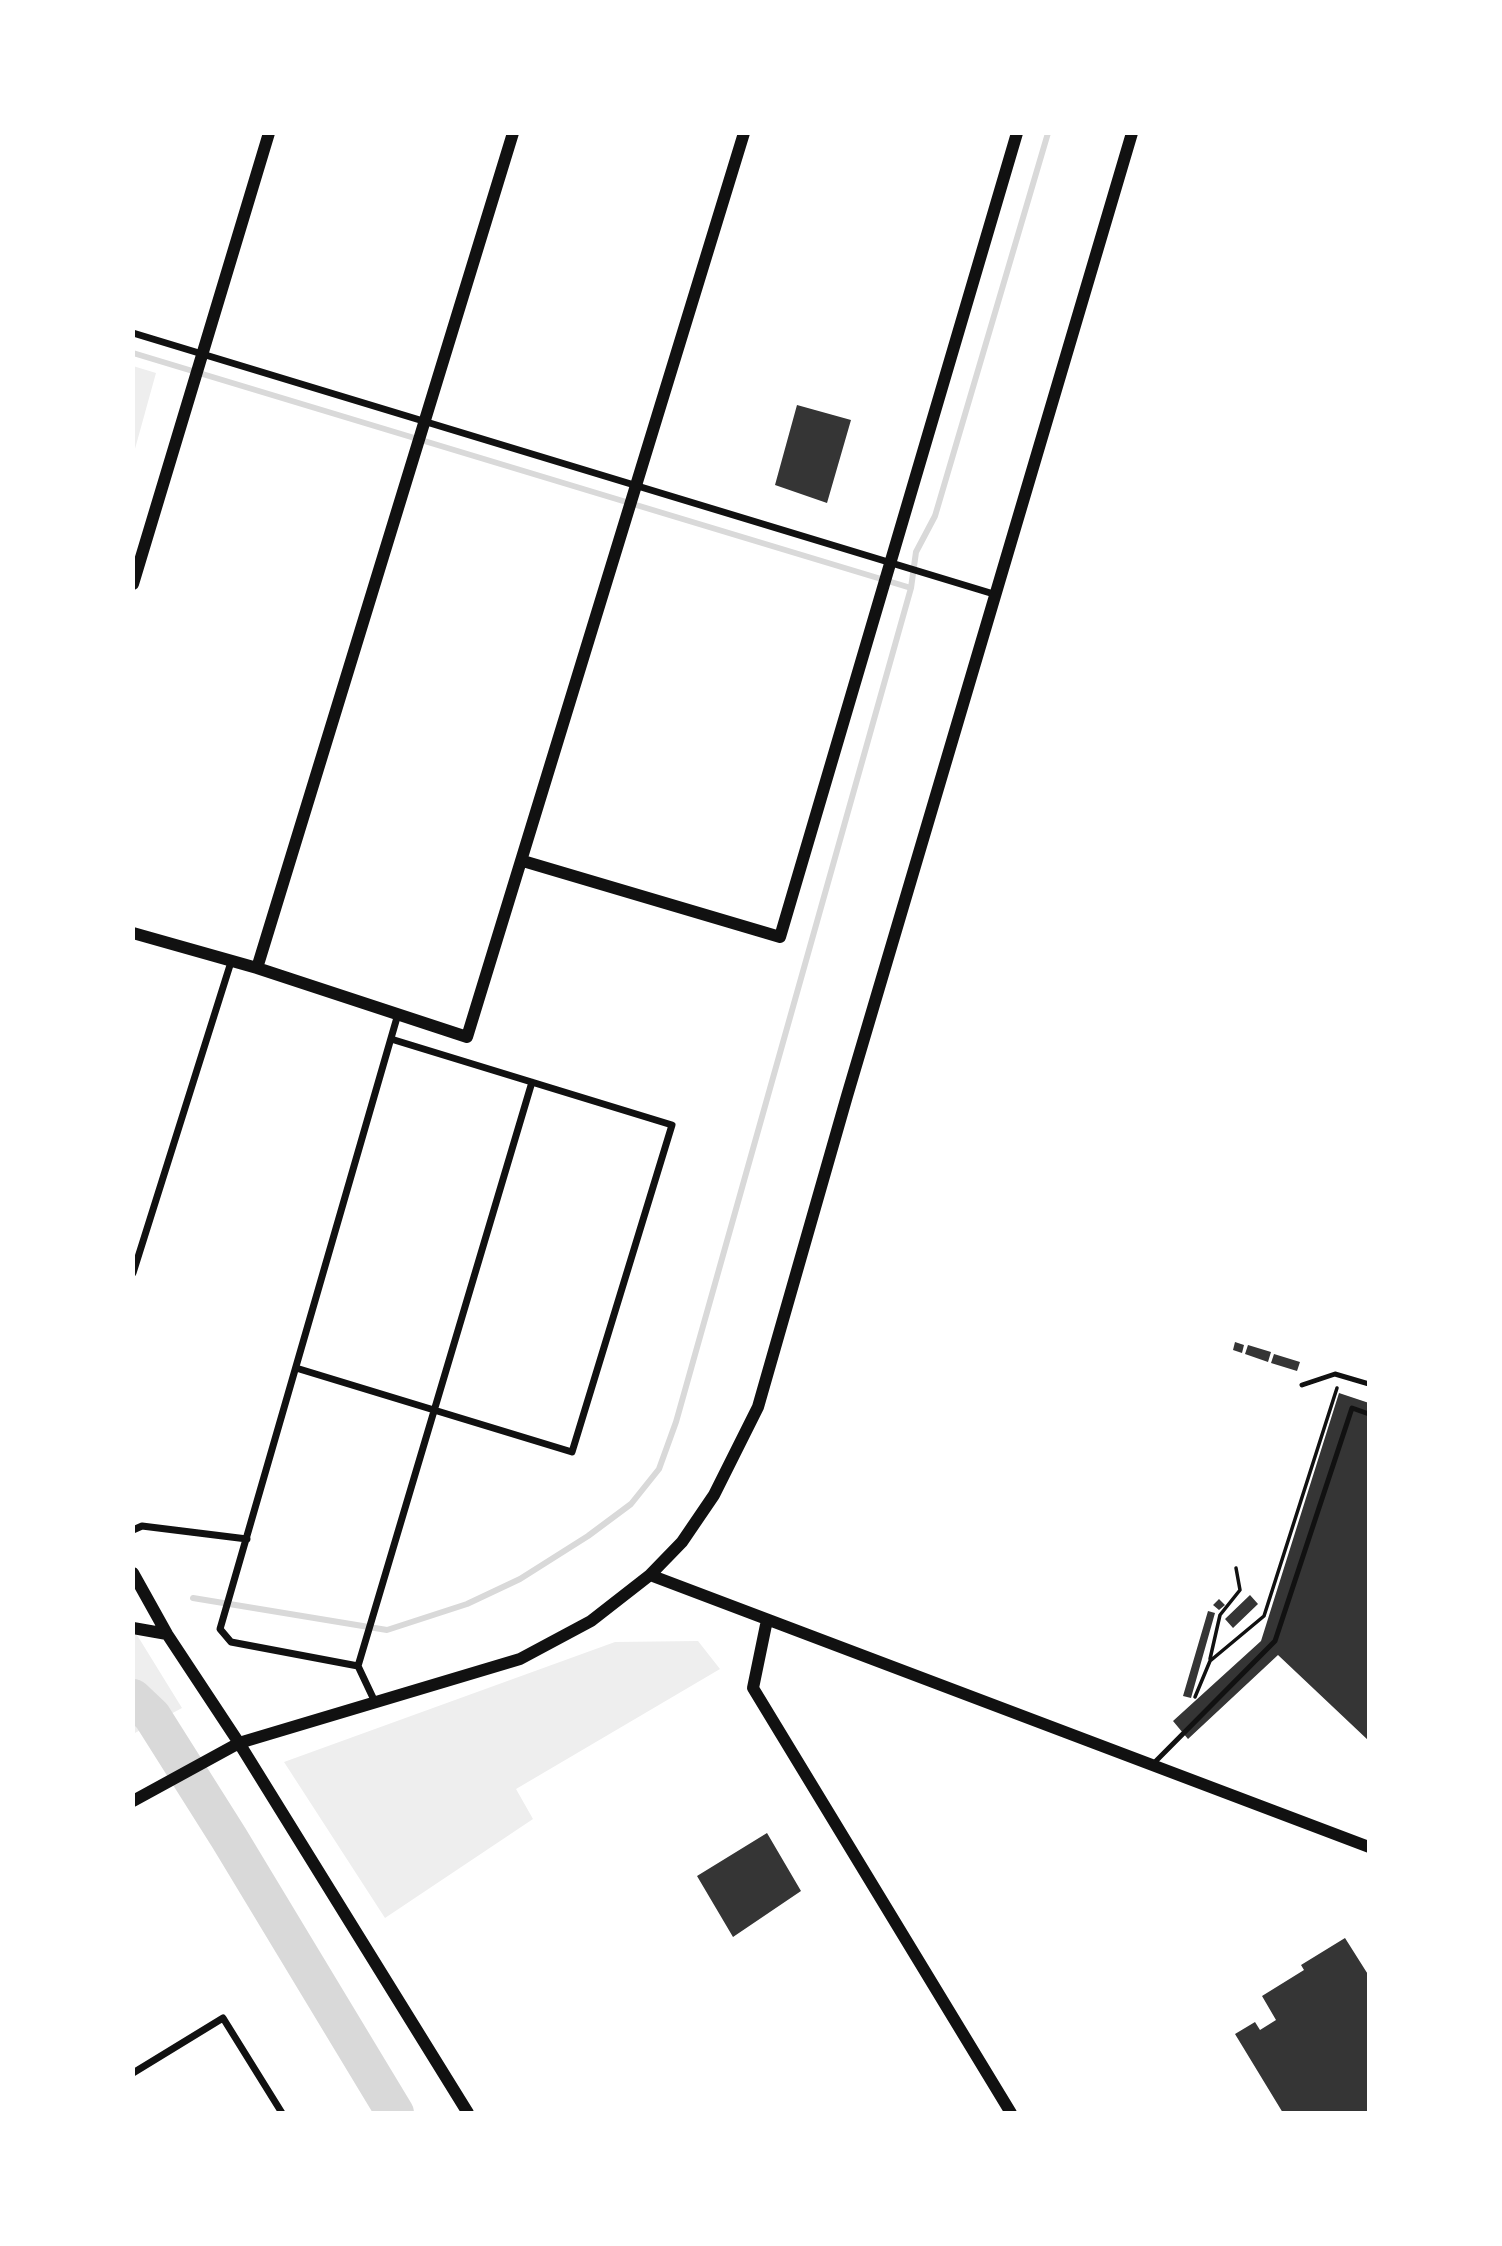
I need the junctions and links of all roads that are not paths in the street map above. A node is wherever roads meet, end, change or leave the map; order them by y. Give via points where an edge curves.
1 (269, 133) edge
2 (513, 133) edge
3 (744, 133) edge
4 (1017, 133) edge
5 (1132, 133) edge
6 (133, 333) edge
7 (201, 358) junction
8 (424, 428) junction
9 (636, 490) junction
10 (888, 566) junction
11 (133, 584) edge
12 (998, 595) junction
13 (523, 861) junction
14 (133, 933) edge
15 (231, 962) junction
16 (257, 968) junction
17 (398, 1014) junction
18 (391, 1039) junction
19 (532, 1082) junction
20 (133, 1273) edge
21 (296, 1368) junction
22 (1369, 1384) edge
23 (1302, 1385) dead end
24 (434, 1410) junction
25 (1369, 1414) edge
26 (133, 1530) edge
27 (247, 1538) junction
28 (133, 1573) edge
29 (650, 1575) junction
30 (767, 1620) junction
31 (133, 1628) edge
32 (167, 1634) junction
33 (358, 1666) junction
34 (375, 1702) junction
35 (239, 1743) junction
36 (1152, 1765) junction
37 (133, 1801) edge
38 (1368, 1844) edge
39 (133, 2073) edge
40 (282, 2113) edge
41 (468, 2113) edge
42 (1012, 2113) edge

1 - 7 street
2 - 8 street
3 - 9 street
4 - 10 street
5 - 12 street
6 - 7 street
7 - 8 street
7 - 11 street
8 - 9 street
8 - 16 street
9 - 10 street
9 - 13 street
10 - 12 street via 907,566
10 - 13 street via 780,937
12 - 29 street via 758,1406 714,1495 682,1542
13 - 17 street via 467,1037
14 - 15 street
15 - 16 street
15 - 20 street
16 - 17 street
17 - 18 street
18 - 19 street
18 - 21 street
19 - 24 street
19 - 24 street via 672,1125 572,1452
21 - 24 street
21 - 27 street
22 - 23 lane via 1335,1374
24 - 33 street
25 - 36 lane via 1352,1408 1275,1642
26 - 27 street via 142,1527
27 - 33 street via 220,1629 231,1642
28 - 32 street
29 - 30 street
29 - 34 street via 591,1621 520,1659
30 - 36 street
30 - 42 street via 753,1688
31 - 32 street
32 - 35 street
33 - 34 street
34 - 35 street
35 - 37 street
35 - 41 street
36 - 38 street
39 - 40 street via 223,2018

